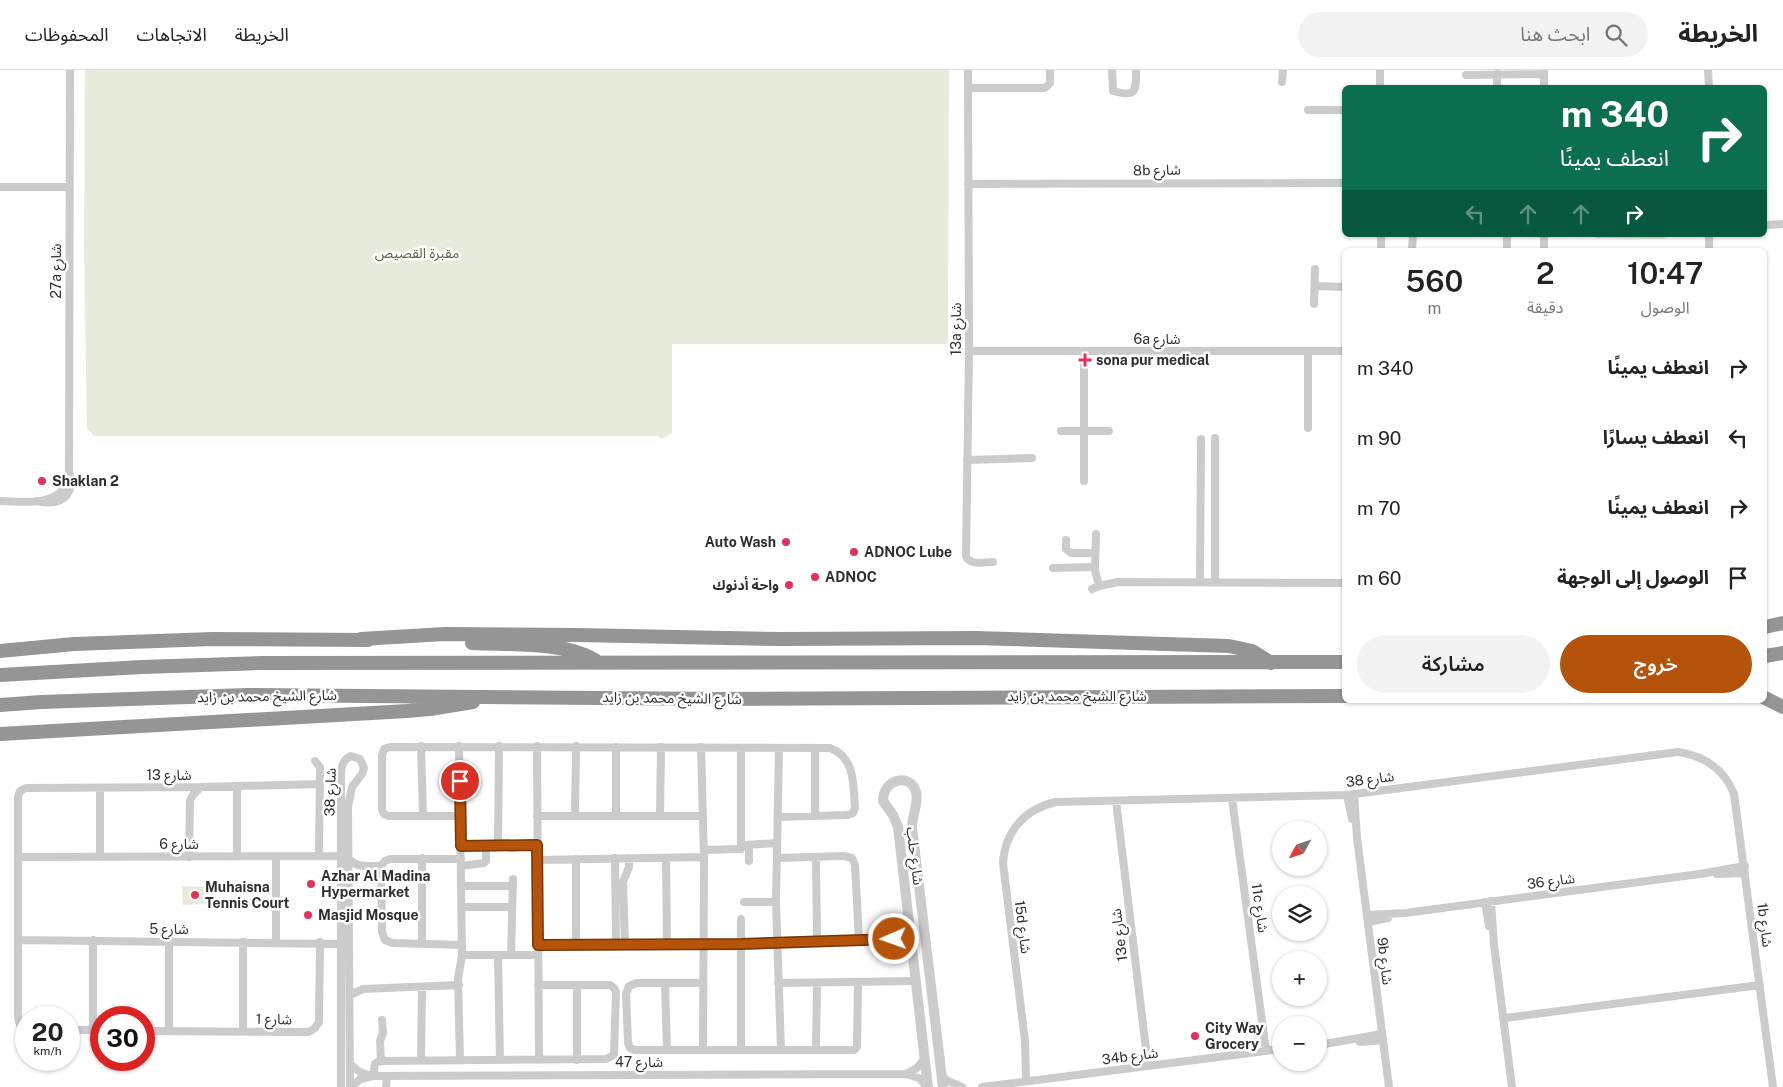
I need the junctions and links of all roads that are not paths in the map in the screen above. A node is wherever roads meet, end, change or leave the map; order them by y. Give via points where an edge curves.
1 (70, 70) edge
2 (968, 70) edge
3 (1050, 70) edge
4 (1112, 70) edge
5 (1136, 70) edge
6 (1283, 70) edge
7 (1380, 70) edge
8 (1708, 70) edge
9 (1544, 72) edge
10 (1497, 74) junction
11 (1466, 75) dead end
12 (1282, 82) dead end
13 (1380, 85) edge
14 (1497, 85) edge
15 (1544, 85) edge
16 (1708, 85) edge
17 (968, 88) junction
18 (1308, 110) dead end
19 (1342, 110) edge
20 (1342, 183) edge
21 (968, 184) junction
22 (0, 187) edge
23 (69, 187) junction
24 (1783, 224) edge
25 (1767, 225) edge
26 (1315, 269) dead end
27 (1314, 286) junction
28 (1342, 287) edge
29 (1314, 304) dead end
30 (968, 351) junction
31 (1308, 351) junction
32 (1342, 351) edge
33 (1084, 352) junction
34 (1308, 428) dead end
35 (1060, 431) dead end
36 (1084, 431) junction
37 (1108, 431) dead end
38 (1215, 438) dead end
39 (1201, 439) dead end
40 (1032, 458) dead end
41 (967, 460) junction
42 (1084, 481) dead end
43 (0, 501) edge
44 (1096, 534) dead end
45 (1066, 540) dead end
46 (1074, 553) junction
47 (1095, 553) junction
48 (994, 562) dead end
49 (1095, 567) junction
50 (1054, 568) dead end
51 (1074, 568) junction
52 (1200, 582) junction
53 (1215, 582) junction
54 (1342, 583) edge
55 (1783, 623) edge
56 (1767, 627) edge
57 (361, 639) junction
58 (0, 642) edge
59 (74, 644) junction
60 (0, 651) edge
61 (1783, 653) edge
62 (1767, 656) edge
63 (598, 662) junction
64 (1342, 662) edge
65 (1272, 663) junction
66 (0, 675) edge
67 (499, 696) junction
68 (1342, 696) edge
69 (1767, 699) edge
70 (0, 706) edge
71 (1783, 707) edge
72 (0, 734) edge
73 (421, 746) junction
74 (460, 746) junction
75 (499, 746) junction
76 (537, 746) junction
77 (576, 746) junction
78 (616, 747) junction
79 (661, 747) junction
80 (702, 747) junction
81 (741, 748) junction
82 (779, 748) junction
83 (815, 748) junction
84 (316, 761) dead end
85 (342, 770) junction
86 (1719, 770) joint
87 (360, 776) junction
88 (320, 784) junction
89 (237, 786) junction
90 (202, 787) junction
91 (100, 788) junction
92 (179, 788) junction
93 (1350, 795) junction
94 (1232, 799) junction
95 (1116, 801) junction
96 (189, 806) junction
97 (422, 816) junction
98 (461, 816) junction
99 (537, 816) junction
100 (575, 816) junction
101 (616, 816) junction
102 (660, 816) junction
103 (703, 816) junction
104 (815, 816) junction
105 (778, 817) junction
106 (1021, 819) joint
107 (778, 844) junction
108 (537, 845) junction
109 (749, 845) junction
110 (461, 846) junction
111 (486, 846) junction
112 (498, 846) junction
113 (741, 849) junction
114 (704, 854) junction
115 (237, 856) junction
116 (319, 856) junction
117 (18, 857) junction
118 (100, 857) junction
119 (189, 857) junction
120 (276, 857) junction
121 (345, 857) junction
122 (816, 857) junction
123 (422, 858) junction
124 (615, 858) junction
125 (629, 858) junction
126 (666, 858) junction
127 (777, 858) junction
128 (576, 859) junction
129 (538, 860) junction
130 (749, 861) dead end
131 (461, 862) junction
132 (360, 866) junction
133 (381, 866) junction
134 (1745, 869) junction
135 (349, 872) junction
136 (462, 886) junction
137 (744, 902) dead end
138 (776, 902) junction
139 (1488, 902) junction
140 (512, 906) junction
141 (462, 908) junction
142 (1367, 918) junction
143 (741, 919) dead end
144 (911, 938) junction
145 (19, 940) junction
146 (93, 940) junction
147 (859, 940) junction
148 (169, 941) junction
149 (817, 941) junction
150 (243, 942) junction
151 (276, 942) junction
152 (320, 942) junction
153 (341, 942) junction
154 (777, 943) junction
155 (422, 944) junction
156 (576, 944) junction
157 (616, 944) junction
158 (625, 944) junction
159 (667, 944) junction
160 (703, 944) junction
161 (741, 944) junction
162 (462, 945) junction
163 (538, 945) junction
164 (462, 955) junction
165 (498, 955) junction
166 (511, 955) junction
167 (538, 955) junction
168 (350, 982) junction
169 (858, 982) junction
170 (916, 982) junction
171 (665, 983) junction
172 (703, 983) junction
173 (778, 983) junction
174 (817, 983) junction
175 (459, 985) junction
176 (538, 985) junction
177 (577, 985) junction
178 (1760, 985) junction
179 (422, 987) junction
180 (363, 989) junction
181 (350, 995) junction
182 (18, 1006) edge
183 (96, 1006) edge
184 (1504, 1018) junction
185 (382, 1020) dead end
186 (155, 1031) edge
187 (169, 1031) junction
188 (243, 1031) junction
189 (1383, 1037) junction
190 (1327, 1043) edge
191 (667, 1050) junction
192 (703, 1050) junction
193 (741, 1050) junction
194 (781, 1050) junction
195 (816, 1050) junction
196 (1272, 1050) edge
197 (1266, 1051) junction
198 (925, 1058) junction
199 (421, 1060) junction
200 (460, 1060) junction
201 (500, 1060) junction
202 (538, 1060) junction
203 (577, 1060) junction
204 (381, 1061) junction
205 (350, 1064) junction
206 (1148, 1066) junction
207 (906, 1074) junction
208 (373, 1076) junction
209 (387, 1076) junction
210 (942, 1076) junction
211 (1029, 1081) junction
212 (341, 1087) edge
213 (351, 1087) edge
214 (386, 1087) edge
215 (928, 1087) edge
216 (943, 1087) edge
217 (962, 1087) edge
218 (982, 1087) edge
219 (1389, 1087) edge
220 (1512, 1087) edge
221 (1773, 1087) edge

1 - 23 street, 27a شارع
2 - 17 street, 13a شارع
3 - 17 street via 1050,83 1045,88
4 - 5 street via 1113,92 1130,93 1136,87
6 - 12 street
7 - 13 street
8 - 16 street
9 - 10 street
9 - 15 street
10 - 11 street
10 - 14 street
17 - 21 street, 13a شارع
18 - 19 street
20 - 21 street, 8b شارع
21 - 30 street, 13a شارع
22 - 23 street
23 - 43 street, 27a شارع via 71,484 64,498 54,503
24 - 25 street
26 - 27 street
27 - 28 street
27 - 29 street
30 - 33 street, 6a شارع
30 - 41 street, 13a شارع
31 - 32 street, 6a شارع
31 - 33 street, 6a شارع
31 - 34 street
33 - 36 street
35 - 36 street
36 - 37 street
36 - 42 street
38 - 53 street
39 - 52 street
40 - 41 street
41 - 48 street, 13a شارع via 966,558 972,563
44 - 47 street
45 - 46 street via 1066,549
46 - 47 street
46 - 51 street
47 - 49 street
49 - 51 street
49 - 52 street via 1095,588 1118,582
50 - 51 street
52 - 53 street
53 - 54 street
55 - 56 highway
57 - 59 highway
57 - 63 highway via 560,648
57 - 65 highway via 467,634 781,639 993,638 1229,646 1252,651
58 - 59 highway
59 - 60 highway
61 - 62 highway
63 - 65 highway
63 - 66 highway via 260,663
64 - 65 highway
67 - 68 highway, شارع الشيخ محمد بن زايد via 724,699
67 - 70 highway, شارع الشيخ محمد بن زايد via 248,695
67 - 72 highway via 430,709
69 - 71 highway
73 - 74 street
73 - 97 street
73 - 97 street via 390,746 382,752 382,810 388,816
74 - 75 street
74 - 98 street
75 - 76 street
75 - 112 street
76 - 77 street
76 - 99 street
77 - 78 street
77 - 100 street
78 - 79 street
78 - 101 street
79 - 80 street
79 - 102 street
80 - 81 street
80 - 103 street
81 - 82 street
81 - 113 street
82 - 83 street
82 - 105 street
83 - 104 street
83 - 104 street via 832,749 849,764 854,808 851,814
84 - 88 street via 320,768
85 - 87 street via 347,777
85 - 87 street, شارع 38 via 345,759 358,757 364,768
85 - 121 street, شارع 38
86 - 93 street, شارع 38 via 1700,757 1678,752
86 - 134 street, 1b شارع via 1734,794
87 - 121 street, شارع 38 via 348,800
88 - 89 street, شارع 13
88 - 116 street
89 - 90 street, شارع 13
89 - 115 street
90 - 92 street, شارع 13
90 - 96 street via 193,795
91 - 92 street, شارع 13
91 - 117 street, شارع 13 via 26,788 20,791
91 - 118 street
92 - 96 street
93 - 94 street, شارع 38
93 - 142 street, 9b شارع
94 - 95 street, شارع 38
94 - 197 street, 11c شارع
95 - 106 street, شارع 38 via 1056,802 1041,806
95 - 206 street, 13e شارع
96 - 119 street
97 - 98 street
98 - 110 street
99 - 100 street
99 - 108 street
100 - 101 street
101 - 102 street
102 - 103 street
103 - 114 street
104 - 105 street
105 - 107 street
106 - 211 street, 15d شارع via 1008,839 1003,863
107 - 109 street
107 - 127 street
108 - 112 street
108 - 129 street
109 - 113 street
109 - 130 street
110 - 111 street
110 - 131 street
111 - 112 street
111 - 131 street via 484,863
113 - 114 street
114 - 126 street
114 - 160 street
115 - 119 street, شارع 6
115 - 120 street, شارع 6
116 - 120 street, شارع 6
116 - 121 street, شارع 6
117 - 118 street, شارع 6
117 - 145 street
118 - 119 street, شارع 6
120 - 151 street
121 - 132 street
121 - 135 street, شارع 38
121 - 153 street, شارع 38
122 - 127 street
122 - 147 street via 848,856 854,861
122 - 149 street
123 - 131 street
123 - 133 street via 390,859
123 - 155 street
124 - 125 street
124 - 128 street
124 - 157 street
125 - 126 street
125 - 158 street via 623,882
126 - 159 street
127 - 138 street
128 - 129 street
128 - 156 street
129 - 163 street
131 - 136 street
132 - 133 street
132 - 135 street
133 - 155 street via 382,936 388,942
134 - 139 street, شارع 36
134 - 178 street, 1b شارع
135 - 168 street, شارع 38
136 - 140 street via 513,883
136 - 141 street
137 - 138 street
138 - 154 street
139 - 142 street, شارع 36
139 - 184 street
140 - 141 street
140 - 166 street
141 - 162 street
142 - 189 street, 9b شارع
143 - 161 street
144 - 147 street
144 - 170 street, شارع حلب
144 - 210 street, شارع حلب via 898,827 884,801 885,790 897,780 912,785 917,795 912,827
145 - 146 street, شارع 5
145 - 182 street
146 - 148 street, شارع 5
146 - 183 street
147 - 149 street
148 - 150 street, شارع 5
148 - 187 street
149 - 154 street
150 - 151 street, شارع 5
150 - 188 street
151 - 152 street, شارع 5
152 - 153 street, شارع 5
152 - 188 street, شارع 1 via 319,1022 315,1028 309,1032
153 - 212 street, شارع 38
154 - 161 street
154 - 173 street
155 - 162 street
156 - 157 street
156 - 163 street
157 - 158 street
158 - 159 street
159 - 160 street
160 - 161 street
160 - 172 street
161 - 193 street
162 - 164 street
163 - 167 street
164 - 165 street
164 - 175 street
165 - 166 street
165 - 201 street
166 - 167 street
167 - 176 street
168 - 180 street
168 - 181 street, شارع 38
169 - 170 street
169 - 174 street
169 - 195 street via 856,1048
170 - 198 street, شارع حلب
171 - 172 street
171 - 191 street
171 - 191 street via 637,983 630,986 626,994 630,1048
172 - 192 street
173 - 174 street
173 - 194 street
174 - 195 street
175 - 179 street
175 - 200 street
176 - 177 street
176 - 202 street
177 - 203 street
177 - 203 street via 610,985 616,992 614,1055 606,1059
178 - 184 street
178 - 221 street, 1b شارع
179 - 180 street
179 - 199 street
180 - 181 street
181 - 205 street, شارع 38
184 - 220 street
185 - 204 street
186 - 187 street, شارع 1
187 - 188 street, شارع 1
189 - 190 street
189 - 219 street, 9b شارع
191 - 192 street
192 - 193 street
193 - 194 street
194 - 195 street
196 - 197 street, 34b شارع
197 - 206 street, 34b شارع
198 - 207 street
198 - 215 street, شارع حلب
199 - 200 street
199 - 204 street
200 - 201 street
201 - 202 street
202 - 203 street
204 - 208 street via 375,1064
205 - 208 street, شارع 47
205 - 213 street, شارع 38
206 - 211 street, 34b شارع
207 - 209 street, شارع 47
207 - 215 street via 919,1078
208 - 209 street, شارع 47
208 - 213 street, شارع 47 via 360,1079
209 - 214 street
210 - 216 street, شارع حلب
210 - 217 street
211 - 218 street, 34b شارع

